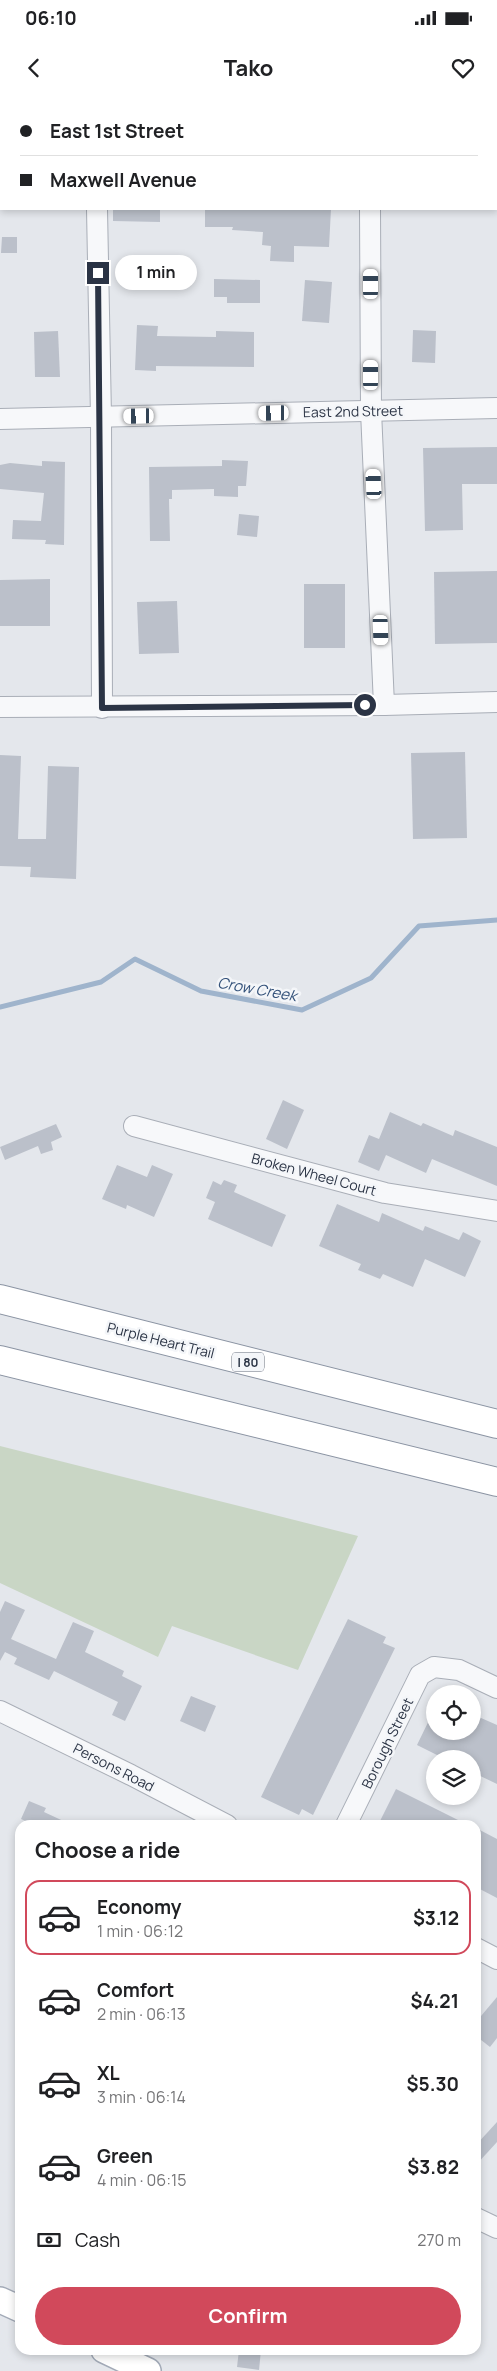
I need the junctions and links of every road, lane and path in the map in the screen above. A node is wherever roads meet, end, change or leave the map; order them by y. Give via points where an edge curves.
1 (96, 210) edge
2 (370, 210) edge
3 (497, 408) edge
4 (371, 411) junction
5 (101, 417) junction
6 (0, 419) edge
7 (497, 702) edge
8 (384, 705) junction
9 (0, 707) edge
10 (102, 708) junction
11 (134, 1126) dead end
12 (497, 1211) edge
13 (0, 1300) edge
14 (0, 1360) edge
15 (497, 1424) edge
16 (497, 1482) edge
17 (497, 1688) edge
18 (0, 1711) edge
19 (217, 1820) edge
20 (348, 1820) edge
21 (481, 1951) edge
22 (497, 1959) edge
23 (481, 2220) edge
24 (497, 2228) edge
25 (0, 2300) edge
26 (15, 2307) edge
27 (116, 2360) edge
28 (148, 2371) edge

1 - 5 street
2 - 4 street
3 - 4 street, East 2nd Street
4 - 5 street, East 2nd Street
4 - 8 street
5 - 6 street, East 2nd Street
5 - 10 street
7 - 8 street
8 - 10 street
9 - 10 street
11 - 12 street, Broken Wheel Court via 385,1193
13 - 15 highway, Purple Heart Trail / I 80
14 - 16 highway
17 - 20 street, Borough Street via 459,1670 434,1667 420,1675
18 - 19 street, Persons Road
21 - 22 street
23 - 24 street
25 - 26 main road
27 - 28 main road

